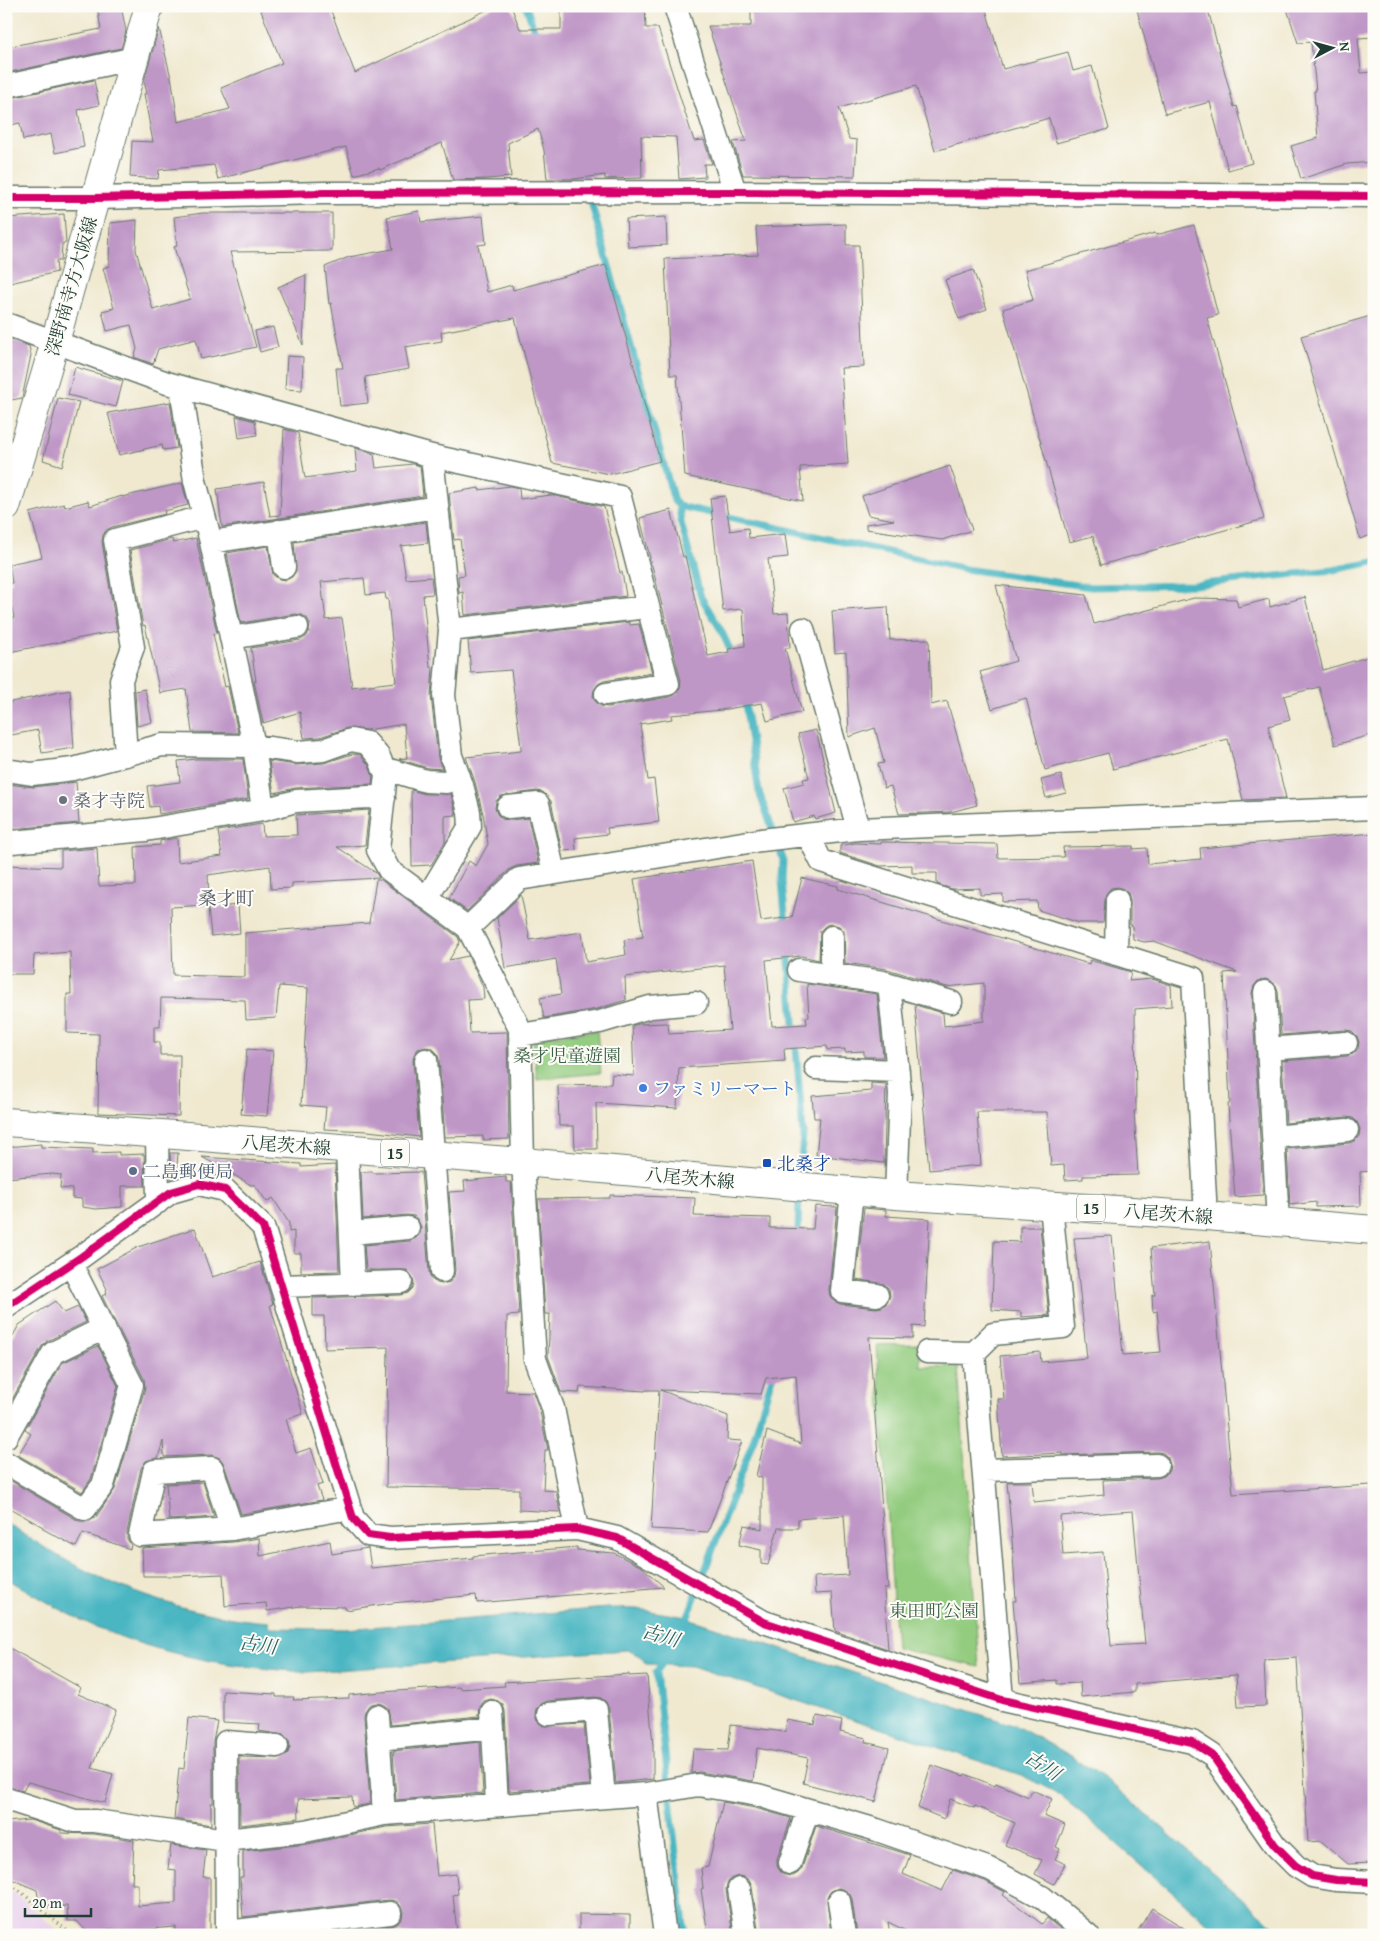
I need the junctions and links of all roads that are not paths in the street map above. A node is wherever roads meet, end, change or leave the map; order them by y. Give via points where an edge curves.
1 (149, 6) edge
2 (675, 6) edge
3 (135, 58) junction
4 (7, 86) edge
5 (736, 192) junction
6 (1374, 196) edge
7 (6, 198) edge
8 (95, 198) junction
9 (6, 324) edge
10 (55, 342) junction
11 (181, 387) junction
12 (432, 456) junction
13 (13, 462) edge
14 (6, 507) edge
15 (437, 507) junction
16 (204, 517) junction
17 (279, 531) junction
18 (211, 542) junction
19 (284, 566) dead end
20 (647, 607) junction
21 (297, 627) dead end
22 (803, 629) dead end
23 (450, 630) junction
24 (231, 638) junction
25 (606, 694) dead end
26 (254, 746) junction
27 (126, 755) junction
28 (383, 768) junction
29 (6, 770) edge
30 (459, 776) junction
31 (384, 798) junction
32 (508, 807) dead end
33 (1374, 808) edge
34 (263, 810) junction
35 (858, 829) junction
36 (788, 837) junction
37 (12, 842) dead end
38 (554, 873) junction
39 (427, 898) junction
40 (1116, 900) dead end
41 (468, 928) junction
42 (832, 937) dead end
43 (1116, 954) junction
44 (798, 970) dead end
45 (832, 975) junction
46 (889, 984) junction
47 (1265, 992) dead end
48 (951, 1002) dead end
49 (696, 1003) dead end
50 (520, 1035) junction
51 (1346, 1043) dead end
52 (1268, 1049) junction
53 (426, 1060) dead end
54 (816, 1068) dead end
55 (898, 1071) junction
56 (6, 1122) edge
57 (1347, 1130) dead end
58 (158, 1135) junction
59 (1273, 1137) junction
60 (347, 1150) junction
61 (433, 1156) junction
62 (523, 1162) junction
63 (852, 1191) junction
64 (896, 1195) junction
65 (158, 1202) junction
66 (1052, 1206) junction
67 (1206, 1216) junction
68 (1278, 1222) junction
69 (408, 1228) dead end
70 (1374, 1230) edge
71 (351, 1233) junction
72 (71, 1264) junction
73 (442, 1271) dead end
74 (401, 1282) dead end
75 (353, 1284) junction
76 (281, 1286) junction
77 (878, 1295) dead end
78 (6, 1308) edge
79 (104, 1328) junction
80 (927, 1352) dead end
81 (974, 1353) junction
82 (6, 1437) edge
83 (6, 1463) edge
84 (1157, 1465) dead end
85 (984, 1470) junction
86 (350, 1508) junction
87 (232, 1529) dead end
88 (578, 1529) junction
89 (1002, 1700) junction
90 (549, 1714) dead end
91 (376, 1716) dead end
92 (378, 1739) junction
93 (277, 1746) dead end
94 (652, 1793) junction
95 (604, 1797) junction
96 (6, 1799) edge
97 (498, 1805) junction
98 (808, 1810) junction
99 (384, 1814) junction
100 (226, 1840) junction
101 (790, 1863) dead end
102 (1374, 1882) edge
103 (739, 1890) dead end
104 (839, 1901) dead end
105 (390, 1913) dead end
106 (227, 1933) edge
107 (665, 1935) edge
108 (746, 1935) edge
109 (844, 1935) edge
110 (1088, 1935) edge

1 - 3 main road, 深野南寺方大阪線
2 - 5 street
3 - 4 street
3 - 8 main road, 深野南寺方大阪線
5 - 6 street
5 - 8 street via 324,193
7 - 8 street
8 - 10 main road, 深野南寺方大阪線
9 - 10 street
10 - 11 street
10 - 13 main road, 深野南寺方大阪線
11 - 12 street
11 - 16 street via 195,481
12 - 15 street
12 - 20 street via 620,497
13 - 14 main road, 深野南寺方大阪線
15 - 17 street
15 - 23 street
16 - 18 street
16 - 27 street via 116,540 132,647 121,680
17 - 18 street
17 - 19 street
18 - 24 street
20 - 23 street
20 - 25 street via 668,684
21 - 24 street
22 - 35 street
23 - 30 street via 444,695 452,756
24 - 26 street
26 - 27 street via 162,745
26 - 28 street via 298,752 323,750 351,740 367,743
26 - 34 street
27 - 29 street via 73,769 32,774
28 - 30 street via 426,781 446,782
28 - 31 street via 386,774
30 - 39 street via 470,826
31 - 34 street via 296,801
31 - 39 street via 378,850 389,870
32 - 38 street via 538,804
33 - 35 street
34 - 37 street via 146,830
35 - 36 street
36 - 38 street
36 - 43 street via 821,861
38 - 41 street via 519,879
39 - 41 street
40 - 43 street
41 - 50 street via 520,1029
42 - 45 street
43 - 67 street via 1193,978
44 - 45 street
45 - 46 street
46 - 48 street
46 - 55 street
47 - 52 street
49 - 50 street via 650,1007 600,1022
50 - 62 street
51 - 52 street
52 - 59 street
53 - 61 street
54 - 55 street
55 - 64 street
56 - 58 main road, 八尾茨木線 / 15
57 - 59 street
58 - 60 main road, 八尾茨木線 / 15
58 - 65 street
59 - 68 street
60 - 61 main road, 八尾茨木線 / 15
60 - 71 street
61 - 62 main road, 八尾茨木線 / 15
61 - 73 street
62 - 63 main road, 八尾茨木線 / 15
62 - 88 street via 535,1359 553,1408
63 - 64 main road, 八尾茨木線 / 15
63 - 77 street via 842,1291
64 - 66 main road, 八尾茨木線 / 15
65 - 72 street
65 - 76 street via 171,1192 198,1184 225,1190 263,1227
66 - 67 main road, 八尾茨木線 / 15
66 - 81 street via 1063,1327 993,1334
67 - 68 main road, 八尾茨木線 / 15
68 - 70 main road, 八尾茨木線 / 15
69 - 71 street
71 - 75 street
72 - 78 street
72 - 79 street
74 - 75 street
75 - 76 street
76 - 86 street
79 - 82 street via 54,1353
79 - 83 street via 132,1385 102,1485 94,1497 85,1509
80 - 81 street
81 - 85 street
84 - 85 street
85 - 89 street
86 - 87 street
86 - 88 street via 353,1518 368,1535 390,1538
88 - 89 street via 616,1538 764,1622
89 - 102 street via 1192,1742 1212,1755 1275,1845 1296,1866 1312,1876
90 - 95 street via 596,1710
91 - 92 street
92 - 97 street via 493,1720
92 - 99 street
93 - 100 street via 226,1742
94 - 95 street
94 - 98 street via 698,1785 758,1796
94 - 107 street
95 - 97 street
96 - 100 street via 76,1821
97 - 99 street
98 - 101 street
98 - 110 street via 990,1869 1042,1897
99 - 100 street via 306,1831
100 - 106 street
103 - 108 street
104 - 109 street
105 - 106 street

